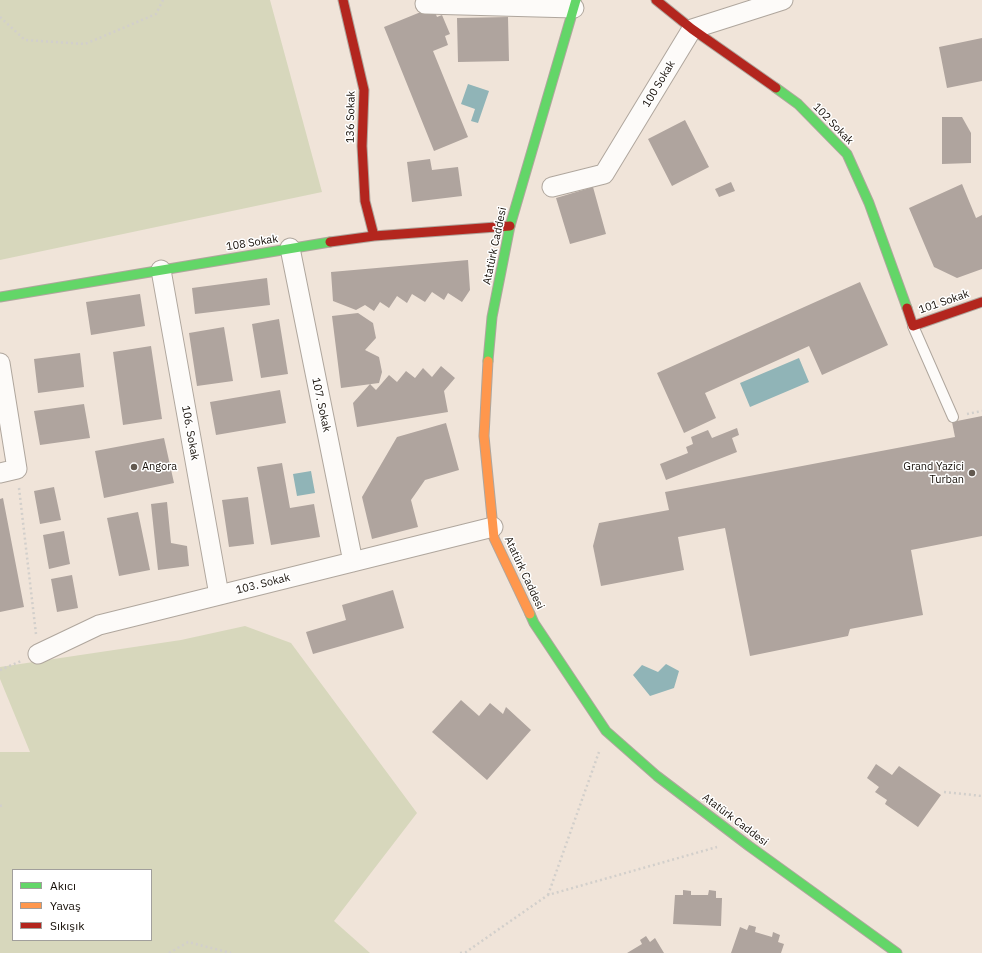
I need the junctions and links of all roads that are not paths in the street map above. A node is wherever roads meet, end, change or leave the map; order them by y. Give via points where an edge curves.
1 (343, 0) edge
2 (656, 0) edge
3 (783, 0) edge
4 (425, 4) dead end
5 (575, 4) edge
6 (692, 29) junction
7 (552, 187) dead end
8 (510, 226) junction
9 (374, 236) junction
10 (290, 248) junction
11 (161, 270) junction
12 (0, 297) edge
13 (982, 302) edge
14 (914, 326) junction
15 (0, 363) edge
16 (953, 417) dead end
17 (9, 471) edge
18 (493, 527) junction
19 (353, 562) junction
20 (219, 595) junction
21 (38, 654) road end
22 (897, 953) edge

1 - 9 street, 136 Sokak via 364,90 362,146 365,202
2 - 6 street, 102 Sokak
3 - 6 street
4 - 5 street
5 - 8 street, Atatürk Caddesi
6 - 7 street, 100 Sokak via 604,174
6 - 14 street, 102 Sokak via 798,104 847,154 869,203
8 - 9 street, 108 Sokak
8 - 18 street, Atatürk Caddesi via 492,317 487,376 484,436
9 - 10 street, 108 Sokak
10 - 11 street, 108 Sokak
10 - 19 street, 107. Sokak
11 - 12 street, 108 Sokak
11 - 20 street, 106. Sokak
13 - 14 street, 101 Sokak
14 - 16 lane
15 - 17 street
18 - 19 street, 103. Sokak
18 - 22 street, Atatürk Caddesi via 494,538 534,623 606,731 658,776
19 - 20 street, 103. Sokak
20 - 21 street, 103. Sokak via 100,625

